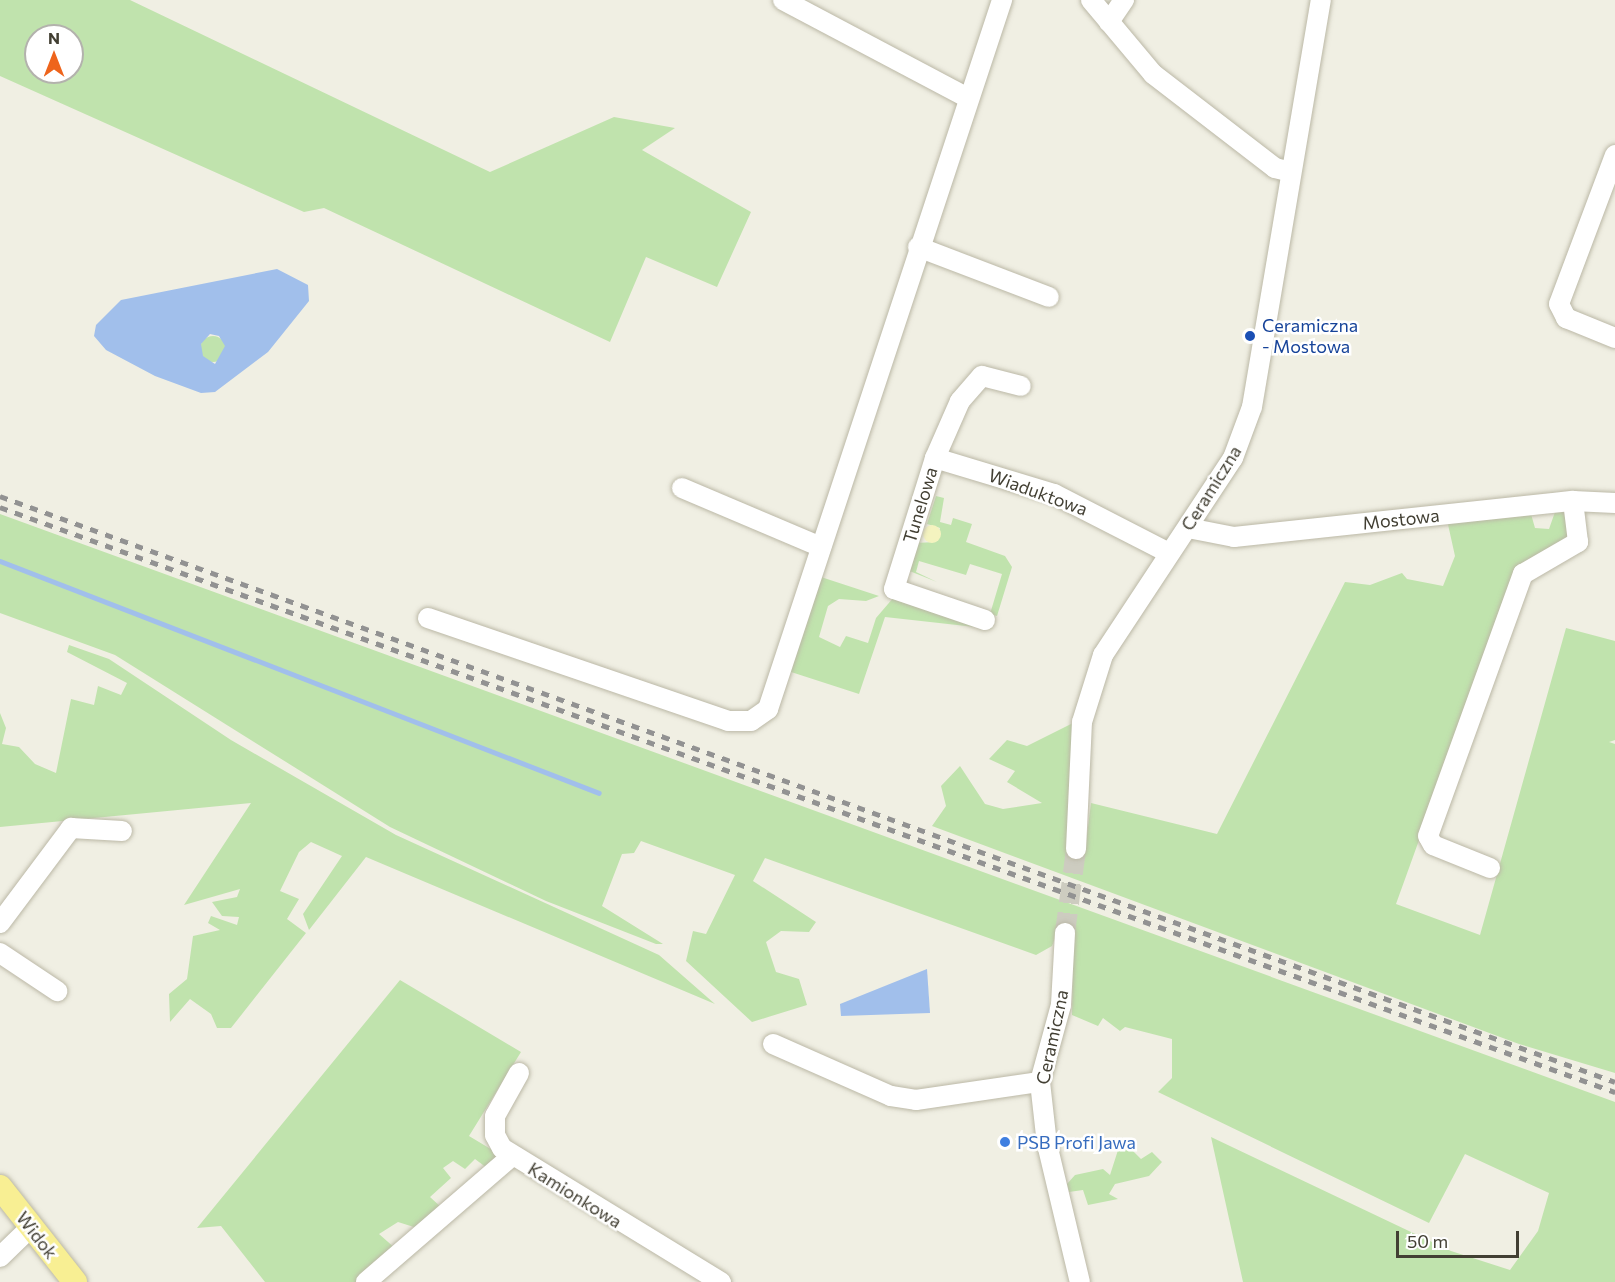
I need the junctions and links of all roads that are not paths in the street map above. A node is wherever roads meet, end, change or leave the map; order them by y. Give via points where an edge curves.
1 (783, 0) edge
2 (1002, 0) edge
3 (1091, 0) edge
4 (1124, 0) edge
5 (1322, 0) edge
6 (1109, 22) junction
7 (968, 98) junction
8 (1615, 155) edge
9 (1291, 172) junction
10 (918, 247) junction
11 (1049, 297) dead end
12 (1615, 338) edge
13 (1021, 386) dead end
14 (935, 458) junction
15 (682, 488) dead end
16 (1573, 501) junction
17 (1615, 503) edge
18 (1188, 528) junction
19 (821, 547) junction
20 (1169, 553) junction
21 (428, 618) dead end
22 (985, 620) dead end
23 (122, 831) dead end
24 (1076, 849) tunnel mouth
25 (1490, 868) dead end
26 (0, 923) edge
27 (1065, 933) tunnel mouth
28 (0, 953) edge
29 (57, 992) dead end
30 (773, 1044) dead end
31 (519, 1073) dead end
32 (1040, 1082) junction
33 (513, 1155) junction
34 (0, 1187) edge
35 (31, 1227) junction
36 (0, 1257) edge
37 (75, 1282) edge
38 (366, 1282) edge
39 (721, 1282) edge
40 (1080, 1282) edge

1 - 7 street
2 - 7 street
3 - 6 street
4 - 6 street
5 - 9 street, Ceramiczna
6 - 9 street via 1153,74 1275,168
7 - 10 street
8 - 12 street via 1559,304 1566,318
9 - 18 street, Ceramiczna via 1252,408 1233,458
10 - 11 street
10 - 19 street
13 - 14 street, Tunelowa via 982,376 953,414
14 - 20 street, Wiaduktowa via 1054,494
14 - 22 street, Tunelowa via 894,589
15 - 19 street
16 - 17 street, Mostowa
16 - 18 street, Mostowa via 1234,537
16 - 25 street via 1578,542 1523,574 1428,836 1433,845
18 - 20 street, Ceramiczna
19 - 21 street via 768,709 751,722 728,722
20 - 24 street, Ceramiczna via 1103,655 1090,687 1082,722
23 - 26 street via 71,828
27 - 32 street, Ceramiczna via 1061,1005
28 - 29 street
30 - 32 street via 891,1096 916,1100
31 - 33 street, Kamionkowa via 495,1116 495,1135
32 - 40 street, Ceramiczna via 1047,1144
33 - 38 street
33 - 39 street, Kamionkowa
34 - 35 main road, Widok
35 - 36 street
35 - 37 main road, Widok

